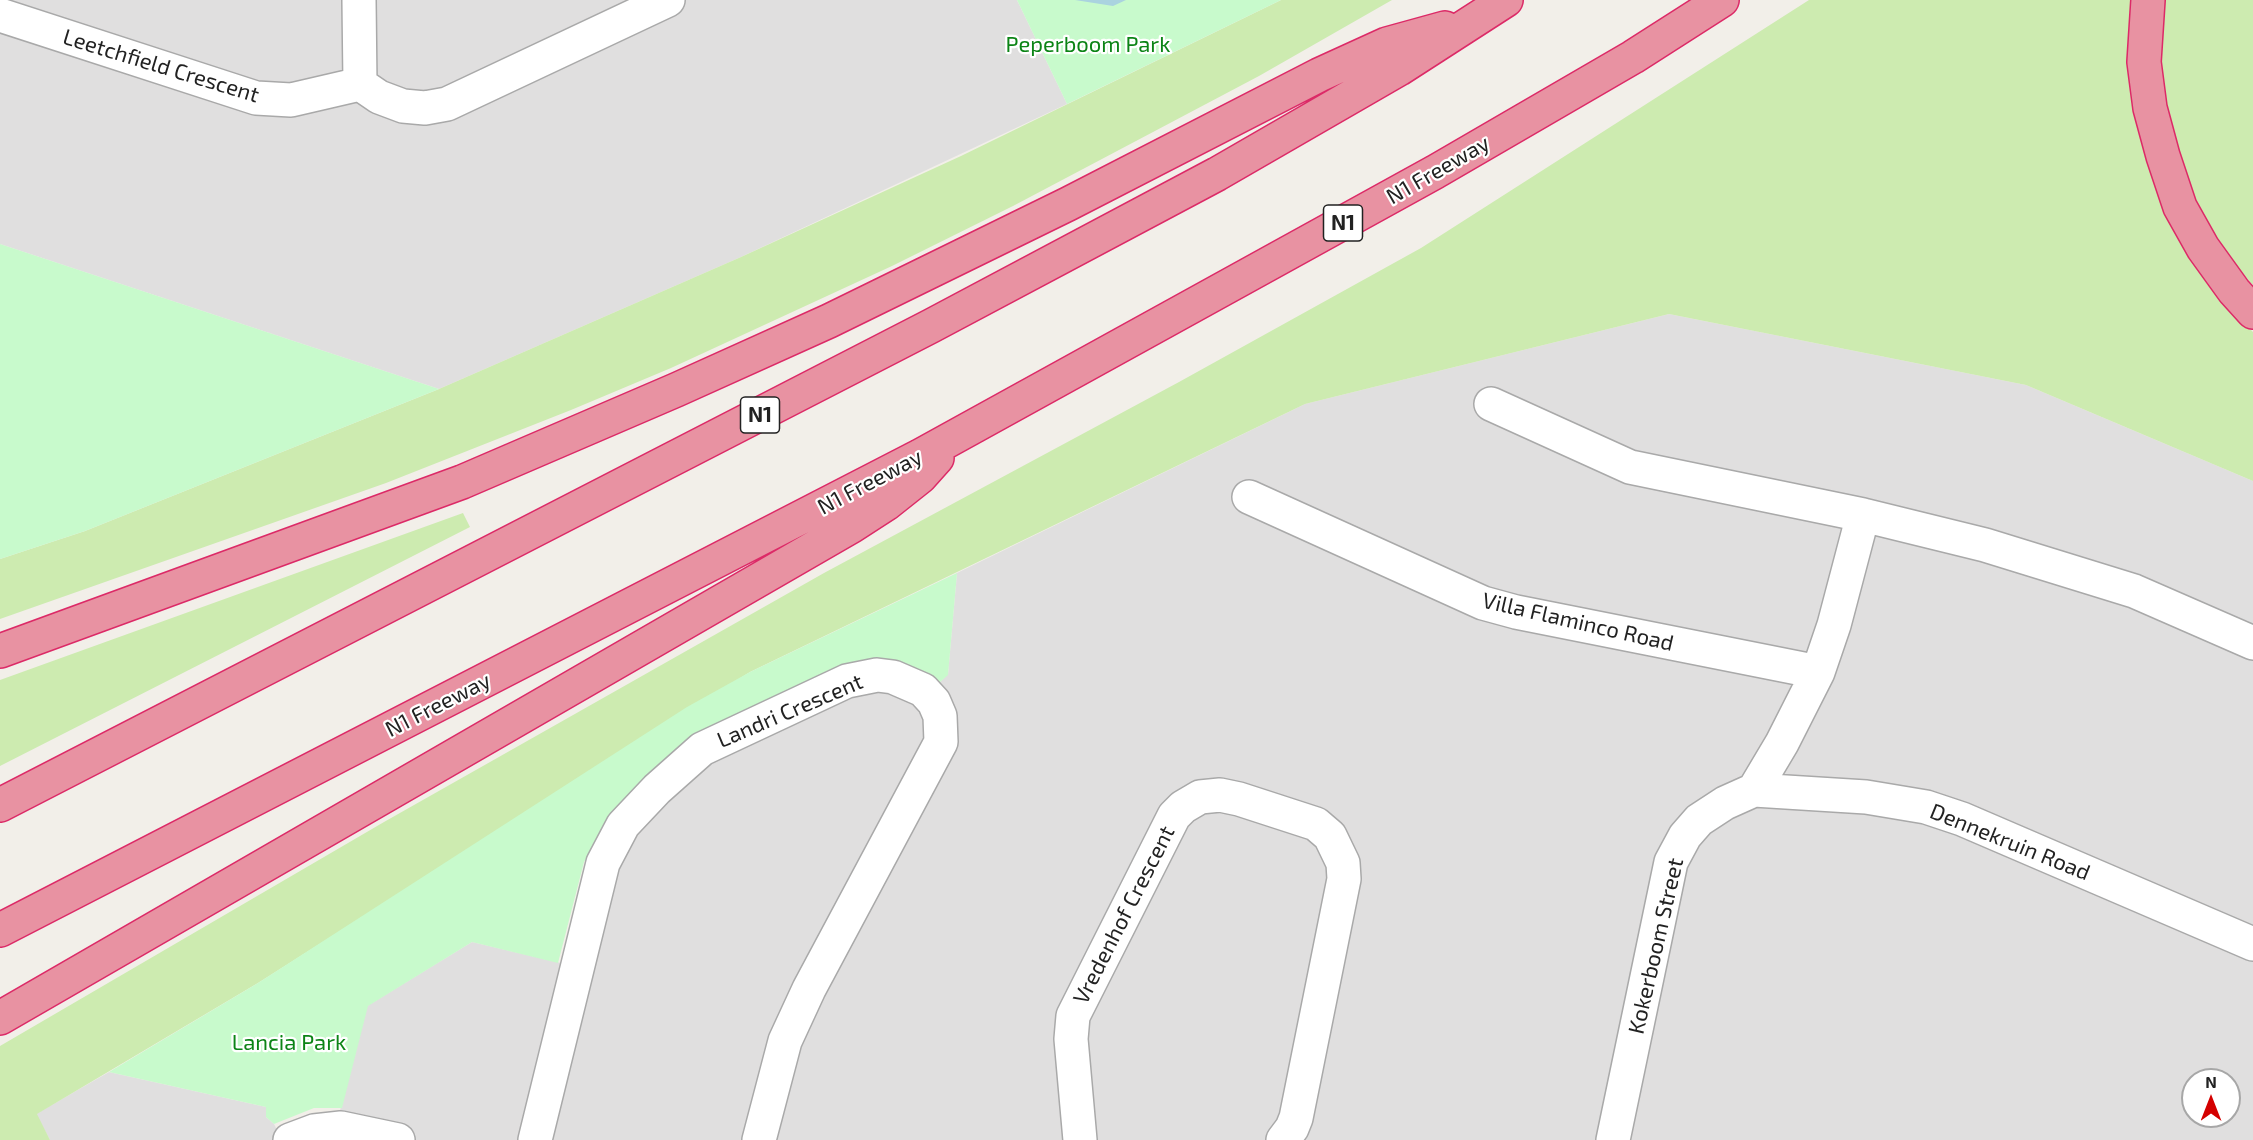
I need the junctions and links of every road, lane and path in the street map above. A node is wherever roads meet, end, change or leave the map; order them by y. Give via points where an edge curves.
1 (359, 0) edge
2 (668, 0) edge
3 (1722, 0) edge
4 (2148, 0) edge
5 (1493, 9) edge
6 (0, 15) edge
7 (360, 84) junction
8 (2253, 312) edge
9 (1491, 404) dead end
10 (959, 435) junction
11 (1249, 497) dead end
12 (1863, 515) junction
13 (2253, 643) edge
14 (0, 651) edge
15 (1818, 672) junction
16 (1754, 790) junction
17 (0, 805) edge
18 (0, 930) edge
19 (2253, 944) edge
20 (0, 1018) edge
21 (302, 1135) edge
22 (398, 1140) edge
23 (535, 1140) edge
24 (759, 1140) edge
25 (1080, 1140) edge
26 (1283, 1140) edge
27 (1613, 1140) edge

1 - 7 street
2 - 7 street via 447,104 403,106
3 - 10 highway, N1 Freeway / N1 via 1633,57 1435,172
4 - 8 highway via 2144,62 2150,108 2173,187 2203,248
5 - 14 highway via 1387,44 1328,70 839,316 462,482
5 - 17 highway, N1 via 1399,69 1216,174 942,321
6 - 7 street, Leetchfield Crescent via 256,98 291,100
9 - 12 street via 1630,467
10 - 18 highway, N1 Freeway / N1
10 - 20 highway via 920,477 852,526
11 - 15 street, Villa Flaminco Road via 1483,603
12 - 13 street via 1985,545 2123,586
12 - 15 street
15 - 16 street
16 - 19 street, Dennekruin Road via 1866,797 1926,807
16 - 27 street, Kokerboom Street via 1699,820 1671,862
21 - 22 street via 341,1128
23 - 24 street, Landri Crescent via 603,863 623,825 702,749 847,681 877,675 893,677 923,690 934,702 940,716 941,742 785,1041
25 - 26 street, Vredenhof Crescent via 1071,1039 1073,1016 1174,816 1200,797 1220,795 1316,824 1330,836 1343,863 1344,879 1296,1118

